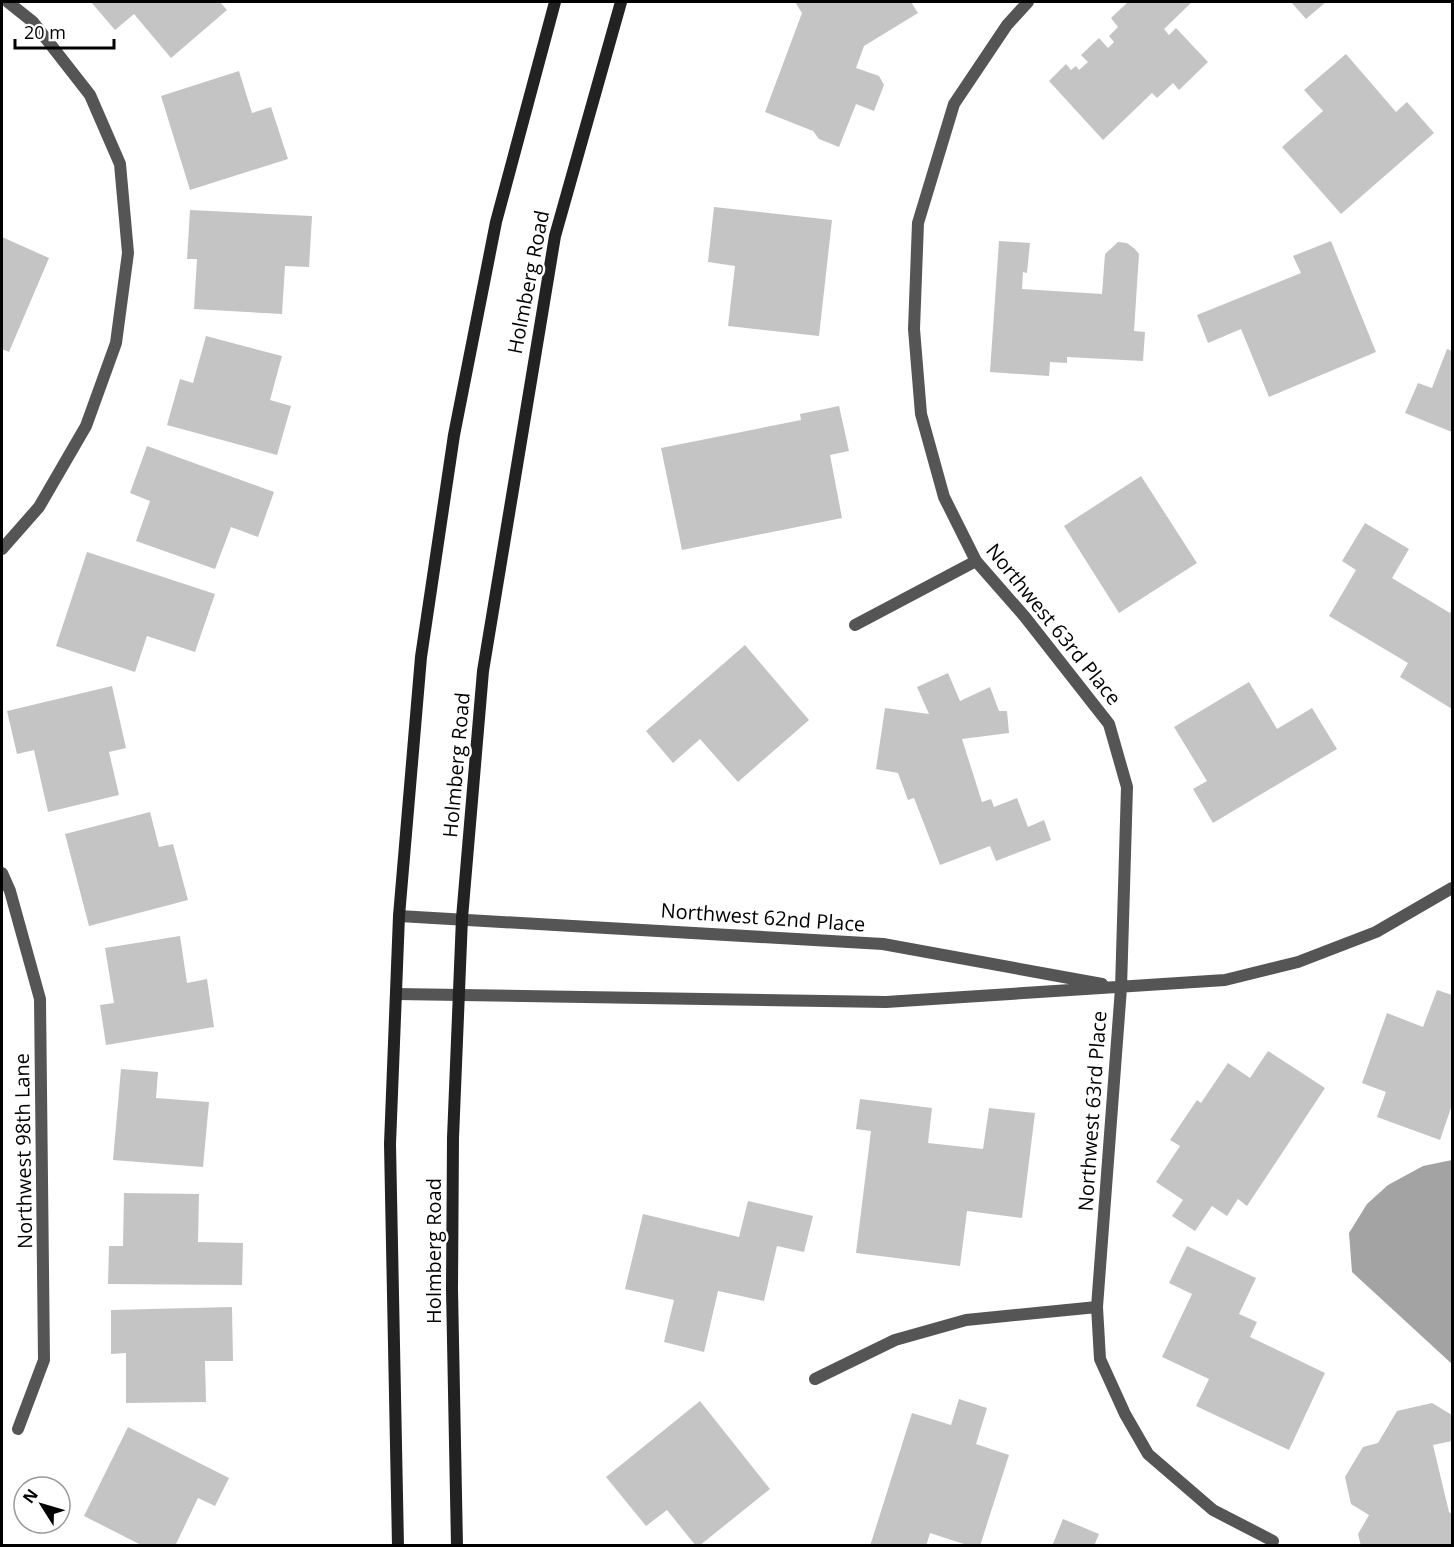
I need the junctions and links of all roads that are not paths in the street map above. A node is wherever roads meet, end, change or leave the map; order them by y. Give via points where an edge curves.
1 (9, 2) edge
2 (555, 2) edge
3 (621, 2) edge
4 (1028, 2) edge
5 (2, 549) edge
6 (976, 561) junction
7 (855, 625) dead end
8 (2, 873) edge
9 (1452, 888) edge
10 (399, 916) junction
11 (462, 918) junction
12 (1121, 988) junction
13 (396, 994) junction
14 (458, 994) junction
15 (1097, 1307) junction
16 (815, 1379) dead end
17 (18, 1429) dead end
18 (1273, 1541) dead end
19 (398, 1545) edge
20 (457, 1545) edge

1 - 5 street via 33,22 90,95 120,164 128,252 116,343 86,426 39,507
2 - 10 street, Holmberg Road via 496,222 454,435 421,657
3 - 11 street, Holmberg Road via 555,236 518,446 483,671
4 - 6 street, Northwest 63rd Place via 1007,25 954,104 918,223 914,329 921,414 944,497
6 - 7 street
6 - 12 street, Northwest 63rd Place via 1109,724 1127,787
8 - 17 street, Northwest 98th Lane via 40,999 44,1360
9 - 12 street, Northwest 62nd Place via 1376,932 1298,962 1225,980
10 - 11 street, Northwest 62nd Place
10 - 13 street, Holmberg Road
11 - 12 street, Northwest 62nd Place via 884,944
11 - 14 street, Holmberg Road
12 - 14 street, Northwest 62nd Place via 886,1002
12 - 15 street, Northwest 63rd Place
13 - 14 street, Northwest 62nd Place
13 - 19 street, Holmberg Road via 390,1144
14 - 20 street, Holmberg Road via 452,1278
15 - 16 street via 966,1320 895,1340
15 - 18 street, Northwest 63rd Place via 1100,1359 1148,1454 1213,1510

